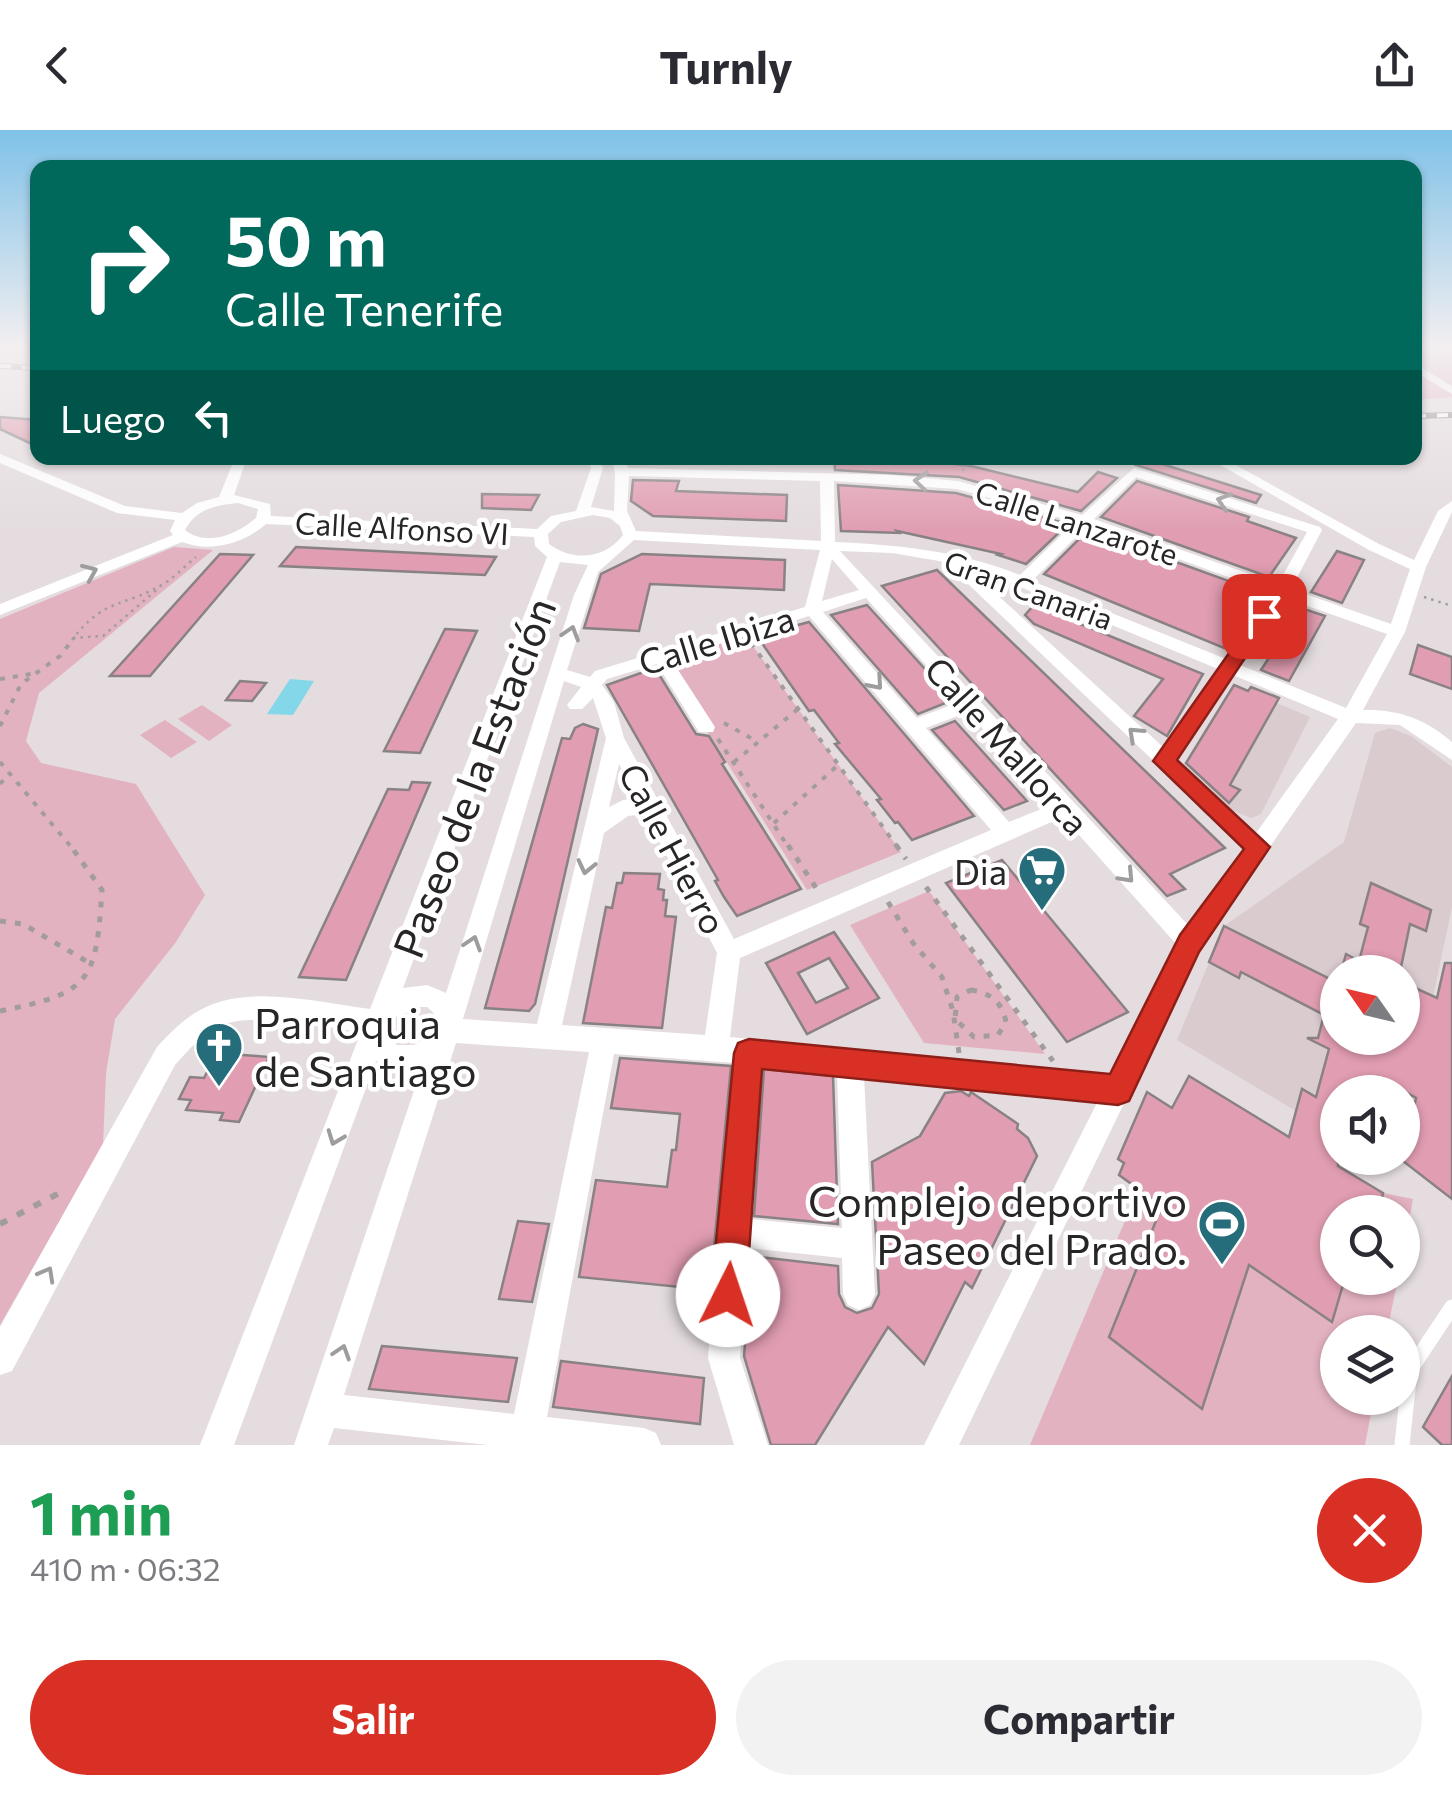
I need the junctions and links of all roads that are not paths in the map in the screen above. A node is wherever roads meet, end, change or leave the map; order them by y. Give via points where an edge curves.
1 (0, 458) edge
2 (238, 465) edge
3 (594, 465) edge
4 (621, 465) edge
5 (1225, 465) edge
6 (827, 477) junction
7 (226, 500) junction
8 (1452, 506) edge
9 (582, 512) junction
10 (184, 517) junction
11 (263, 520) junction
12 (622, 520) junction
13 (1083, 520) junction
14 (1322, 526) junction
15 (541, 533) junction
16 (630, 535) junction
17 (181, 537) junction
18 (828, 546) junction
19 (946, 555) junction
20 (555, 556) junction
21 (604, 557) junction
22 (1418, 568) junction
23 (1023, 580) junction
24 (1282, 591) junction
25 (869, 592) junction
26 (812, 609) junction
27 (0, 610) edge
28 (1397, 632) junction
29 (661, 656) junction
30 (1230, 667) junction
31 (558, 674) junction
32 (590, 684) junction
33 (971, 704) junction
34 (576, 705) junction
35 (545, 717) junction
36 (1350, 717) junction
37 (913, 726) junction
38 (613, 729) junction
39 (711, 731) road end
40 (1452, 752) edge
41 (1164, 761) junction
42 (652, 806) junction
43 (1064, 808) junction
44 (594, 829) junction
45 (1006, 833) junction
46 (1258, 847) junction
47 (1190, 943) junction
48 (729, 952) junction
49 (380, 1023) junction
50 (447, 1029) junction
51 (547, 1036) junction
52 (604, 1039) junction
53 (716, 1048) junction
54 (749, 1053) junction
55 (850, 1064) junction
56 (1118, 1090) junction
57 (733, 1232) junction
58 (857, 1244) junction
59 (859, 1294) dead end
60 (1452, 1307) edge
61 (0, 1359) edge
62 (323, 1410) junction
63 (526, 1438) edge
64 (217, 1445) edge
65 (311, 1445) edge
66 (644, 1445) edge
67 (750, 1445) edge
68 (941, 1445) edge
69 (1402, 1445) edge

1 - 10 street via 122,510
2 - 7 street
3 - 9 street
4 - 6 street, Calle Lanzarote
4 - 12 street
5 - 14 street
13 -> 6 street, Calle Lanzarote via 958,485
6 - 18 street
7 - 10 street
7 - 11 street via 259,502
8 - 22 street
9 - 12 street
9 - 15 street via 556,519
10 - 17 street
11 - 15 street, Calle Alfonso VI
11 - 17 street via 215,541
12 - 16 street
14 -> 13 street via 1134,472
13 - 23 street
13 - 24 street, Calle Lanzarote
14 - 22 street
14 - 24 street
15 - 20 street via 542,546
16 - 18 street, Gran Canaria
16 - 21 street
27 -> 17 street
18 - 19 street, Gran Canaria
18 - 25 street, Calle Mallorca
18 - 26 street
19 - 23 street, Gran Canaria
41 -> 19 street
20 - 21 street
20 - 49 street, Paseo de la Estación
31 -> 21 street, Paseo de la Estación via 591,571
22 - 28 street
23 - 30 street, Gran Canaria
24 - 28 street, Calle Lanzarote
24 - 30 street
25 - 26 street, Calle Ibiza
25 - 33 street, Calle Mallorca
26 - 29 street, Calle Ibiza
26 -> 37 street
28 - 36 street
29 - 32 street, Calle Ibiza
29 - 39 street
30 - 36 street, Gran Canaria
30 - 41 street
31 - 32 street
31 - 35 street, Paseo de la Estación
32 - 34 street
32 - 38 street via 608,705
33 - 37 street
33 - 43 street, Calle Mallorca
34 - 35 street
34 - 38 street, Calle Hierro
50 -> 35 street, Paseo de la Estación
36 - 40 street via 1384,714 1423,726
36 - 46 street
37 - 45 street
38 - 42 street, Calle Hierro
38 - 44 street
41 - 46 street
42 - 44 street via 623,808
42 - 48 street, Calle Hierro
43 - 45 street
43 -> 47 street, Calle Mallorca
44 -> 51 street
45 - 48 street
46 - 47 street
47 - 56 street
48 - 53 street, Calle Hierro
49 - 50 street via 399,1000 423,994 434,996
49 - 50 street via 382,1051 400,1060 422,1056
61 -> 49 street via 166,1056 189,1031 242,1009
49 -> 64 street, Paseo de la Estación
50 - 51 street
62 -> 50 street, Paseo de la Estación
51 - 52 street
52 - 53 street
52 - 63 street
53 - 54 street
54 - 55 street
54 - 57 street
55 - 56 street
55 - 58 street
56 - 68 street
57 - 58 street
57 - 67 street via 724,1358
58 - 59 street
60 - 69 lane via 1410,1370
62 - 63 street
62 - 65 street, Paseo de la Estación
63 - 66 street

